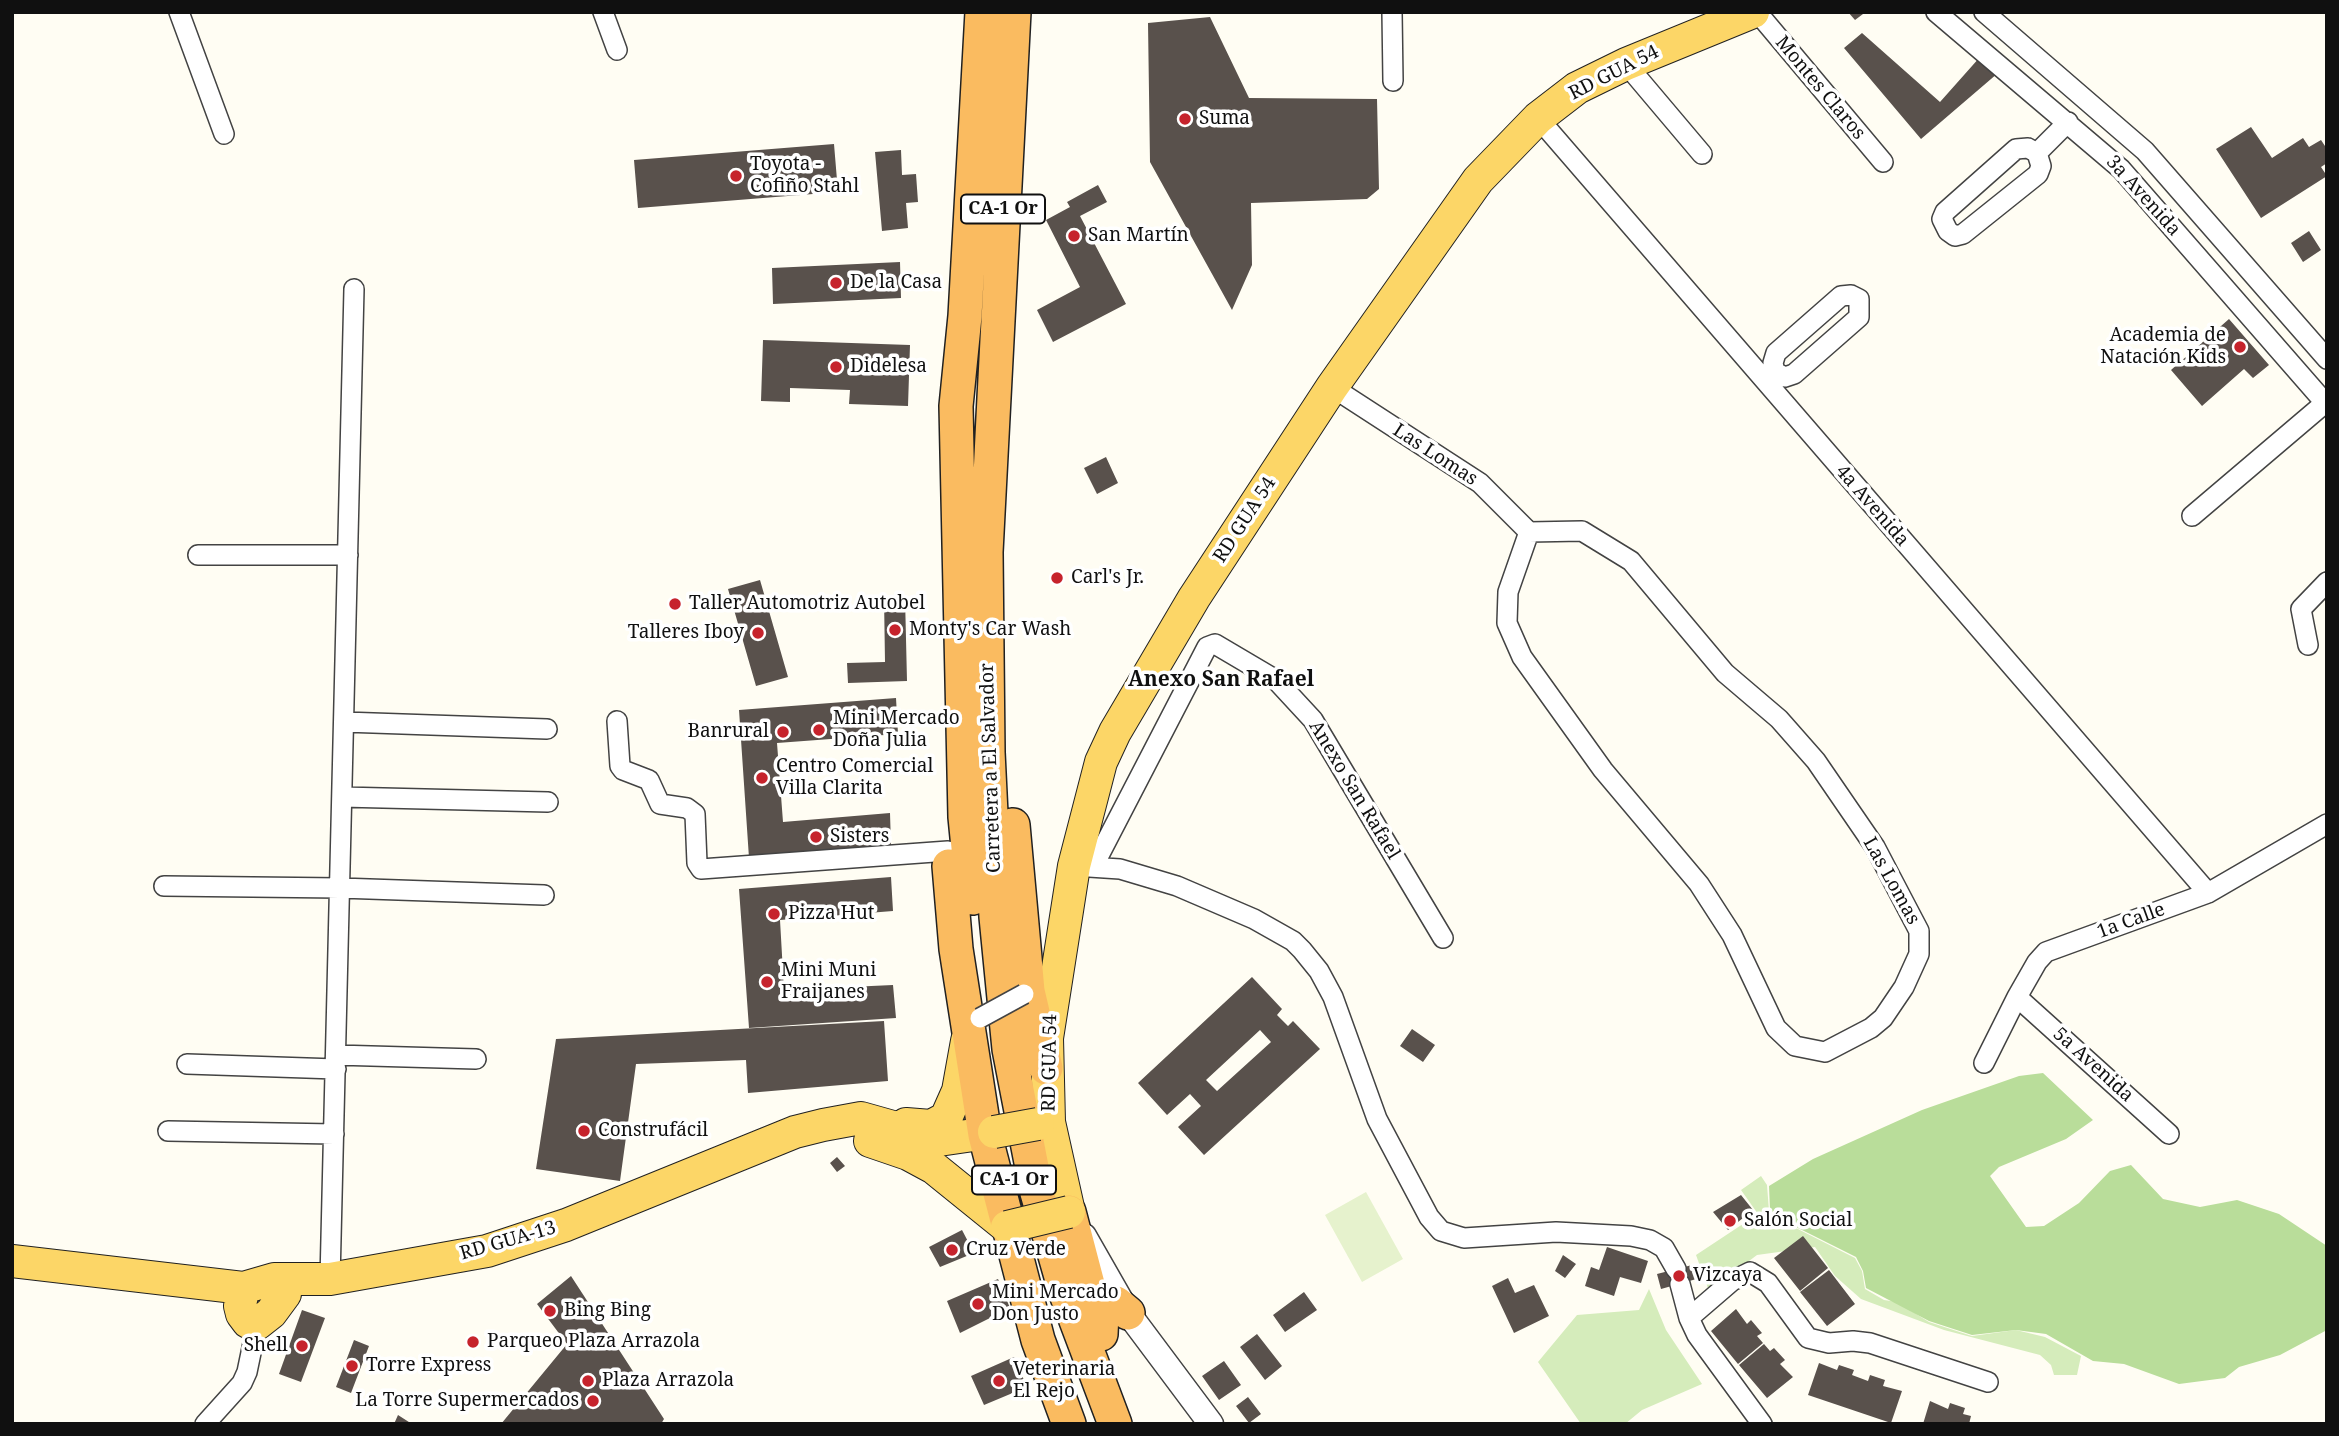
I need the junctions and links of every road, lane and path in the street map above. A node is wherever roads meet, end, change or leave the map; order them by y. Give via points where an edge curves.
1 (179, 12) edge
2 (603, 12) edge
3 (1014, 12) edge
4 (1392, 12) edge
5 (1936, 12) edge
6 (1984, 12) edge
7 (1747, 13) edge
8 (982, 19) edge
9 (617, 50) dead end
10 (1626, 64) junction
11 (1392, 82) dead end
12 (1538, 118) junction
13 (2068, 122) junction
14 (224, 134) dead end
15 (2038, 153) junction
16 (1702, 154) dead end
17 (1883, 162) dead end
18 (1470, 192) junction
19 (1622, 218) junction
20 (999, 267) junction
21 (354, 289) dead end
22 (965, 316) junction
23 (2327, 359) edge
24 (1769, 377) junction
25 (1332, 387) junction
26 (2326, 404) edge
27 (957, 406) junction
28 (992, 406) junction
29 (2192, 516) dead end
30 (1529, 532) junction
31 (198, 555) dead end
32 (348, 555) junction
33 (2327, 582) edge
34 (2308, 645) dead end
35 (617, 721) dead end
36 (344, 722) junction
37 (547, 729) dead end
38 (342, 797) junction
39 (548, 802) dead end
40 (2327, 824) edge
41 (948, 851) junction
42 (1083, 867) junction
43 (164, 886) dead end
44 (340, 888) junction
45 (2208, 893) junction
46 (544, 895) dead end
47 (1443, 938) dead end
48 (1060, 953) junction
49 (1026, 992) junction
50 (2017, 997) junction
51 (973, 1024) junction
52 (476, 1059) dead end
53 (336, 1062) junction
54 (1984, 1063) dead end
55 (187, 1064) dead end
56 (1046, 1068) junction
57 (860, 1118) junction
58 (1044, 1123) junction
59 (167, 1131) dead end
60 (990, 1133) junction
61 (334, 1134) junction
62 (2169, 1134) dead end
63 (1069, 1212) junction
64 (1007, 1227) junction
65 (12, 1261) edge
66 (326, 1289) junction
67 (238, 1301) junction
68 (1128, 1314) junction
69 (1689, 1318) junction
70 (1101, 1334) junction
71 (1988, 1382) dead end
72 (205, 1424) edge
73 (1069, 1424) edge
74 (1092, 1424) edge
75 (1115, 1424) edge
76 (1136, 1424) edge
77 (1211, 1424) edge
78 (1762, 1424) edge

1 - 14 street
2 - 9 street
3 - 20 highway, Carretera a El Salvador / CA-1 Or
4 - 11 street
5 - 13 street, 3a Avenida
6 - 23 street, 3a Avenida via 2145,151
7 - 10 main road, RD GUA 54
7 - 17 street, Montes Claros
8 - 20 highway via 1002,30 1006,40 991,251
8 - 22 highway, Carretera a El Salvador / CA-1 Or
10 - 12 main road, RD GUA 54 via 1577,88
10 - 16 street
12 - 18 main road, RD GUA 54
12 - 19 street, 4a Avenida
13 - 15 street
13 - 26 street, 3a Avenida via 2121,169
15 - 15 street via 2017,149 1945,212 1943,225 1955,236 1962,234 2038,174
18 - 19 street via 1524,141 1538,138
18 - 25 main road, RD GUA 54
19 - 24 street, 4a Avenida
20 - 22 highway
20 - 28 highway, Carretera a El Salvador / CA-1 Or
21 - 32 street
22 - 27 highway, Carretera a El Salvador / CA-1 Or
24 - 24 street via 1785,377 1804,366 1859,317 1859,299 1841,296 1822,312 1776,353
24 - 45 street, 4a Avenida
25 - 30 street, Las Lomas via 1480,483
25 - 42 main road, RD GUA 54 via 1194,598 1115,732 1101,762
26 - 29 street
27 - 41 highway via 943,564
27 - 74 highway, Carretera a El Salvador / CA-1 Or via 965,817 990,1057 1034,1255
28 - 49 highway via 1008,609 1013,839
28 - 75 highway, Carretera a El Salvador / CA-1 Or via 986,552 988,751 1009,1049 1037,1193 1089,1361
30 - 30 street, Las Lomas via 1508,592 1507,623 1521,657 1603,770 1699,884 1732,935 1776,1028 1795,1046 1819,1052 1835,1049 1871,1028 1904,987 1919,954 1919,931 1875,847 1816,761 1779,719 1725,673 1632,561 1581,531
31 - 32 street
32 - 36 street
33 - 34 street via 2301,609
35 - 41 street via 623,771 649,780 660,804 692,810 701,869
36 - 37 street
36 - 38 street
38 - 39 street
38 - 44 street
40 - 45 street, 1a Calle
41 - 51 highway via 957,949
42 - 47 street, Anexo San Rafael via 1207,647 1215,644 1276,680 1313,720
42 - 48 main road, RD GUA 54
42 - 69 street via 1120,869 1211,899 1254,919 1302,950 1333,998 1377,1119 1441,1231 1464,1238 1556,1232 1650,1240 1664,1248 1678,1276
43 - 44 street
44 - 46 street
44 - 53 street
45 - 50 street, 1a Calle via 2046,952
48 - 49 street
48 - 56 main road, RD GUA 54
49 - 51 street, bridge
49 - 56 highway
50 - 54 street, 1a Calle
50 - 62 street, 5a Avenida
51 - 57 main road via 958,1091 942,1121 923,1126
51 - 60 highway
52 - 53 street
53 - 55 street
53 - 61 street
56 - 58 main road, RD GUA 54
57 - 60 main road, RD GUA-13 via 939,1140
57 - 66 main road, RD GUA-13 via 796,1132 566,1225 486,1251
58 - 60 main road, RD GUA-13, bridge
58 - 63 main road, RD GUA 54
59 - 61 street
60 - 64 highway
61 - 66 street
63 - 64 main road, bridge
63 - 68 street
63 - 70 highway
64 - 66 main road, RD GUA-13 via 934,1168 857,1137 808,1146 484,1272
64 - 73 highway via 1038,1339
65 - 67 main road, RD GUA-13
66 - 67 main road
66 - 67 main road, RD GUA-13 via 274,1279
67 - 72 street via 247,1372
68 - 70 highway via 1116,1303 1108,1304 1102,1313
68 - 77 street
69 - 71 street via 1732,1281 1750,1272 1768,1283 1808,1338 1870,1343
69 - 78 street
70 - 76 highway

